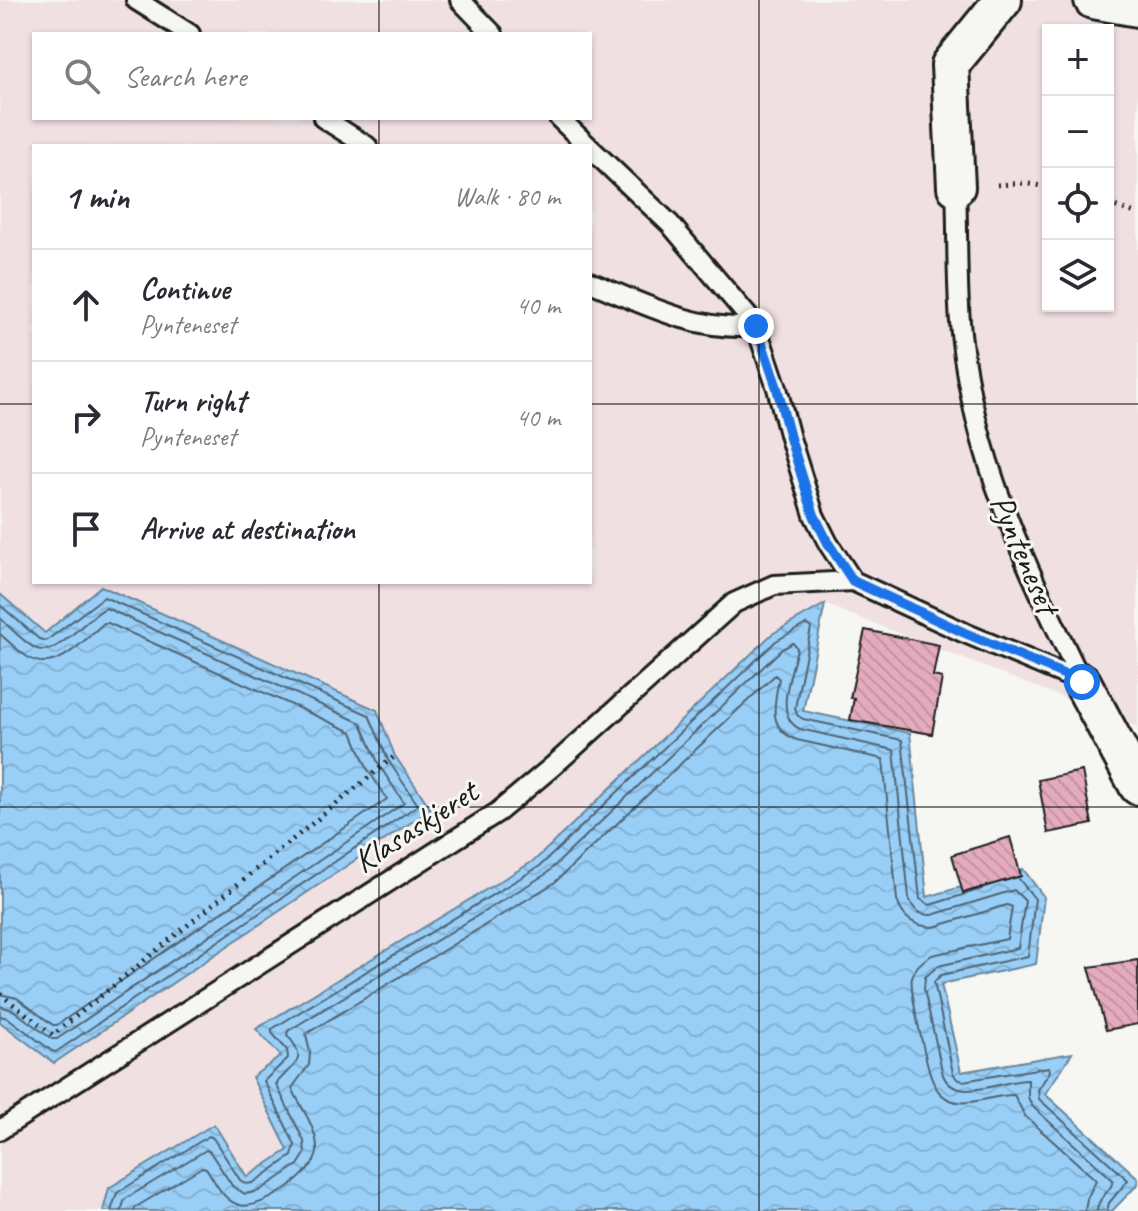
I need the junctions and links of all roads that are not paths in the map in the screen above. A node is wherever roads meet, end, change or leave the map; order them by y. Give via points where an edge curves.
1 (136, 0) edge
2 (460, 0) edge
3 (1003, 0) edge
4 (1093, 0) edge
5 (1138, 8) edge
6 (187, 32) edge
7 (491, 32) edge
8 (326, 120) edge
9 (561, 120) edge
10 (364, 144) edge
11 (586, 144) edge
12 (592, 150) edge
13 (956, 187) joint
14 (592, 283) edge
15 (756, 326) junction
16 (853, 581) junction
17 (1082, 682) junction
18 (1138, 786) edge
19 (0, 1130) edge

1 - 6 lane
2 - 7 lane
3 - 13 street, Pynteneset via 950,65
4 - 5 street
8 - 10 lane
9 - 11 lane
12 - 15 lane via 670,224
13 - 17 lane, Pynteneset via 961,333 987,462 1012,535
14 - 15 lane via 698,323 732,329
15 - 16 lane via 814,515
16 - 17 lane, Pynteneset
16 - 19 lane, Klasaskjeret via 774,585 734,603 498,812
17 - 18 street

